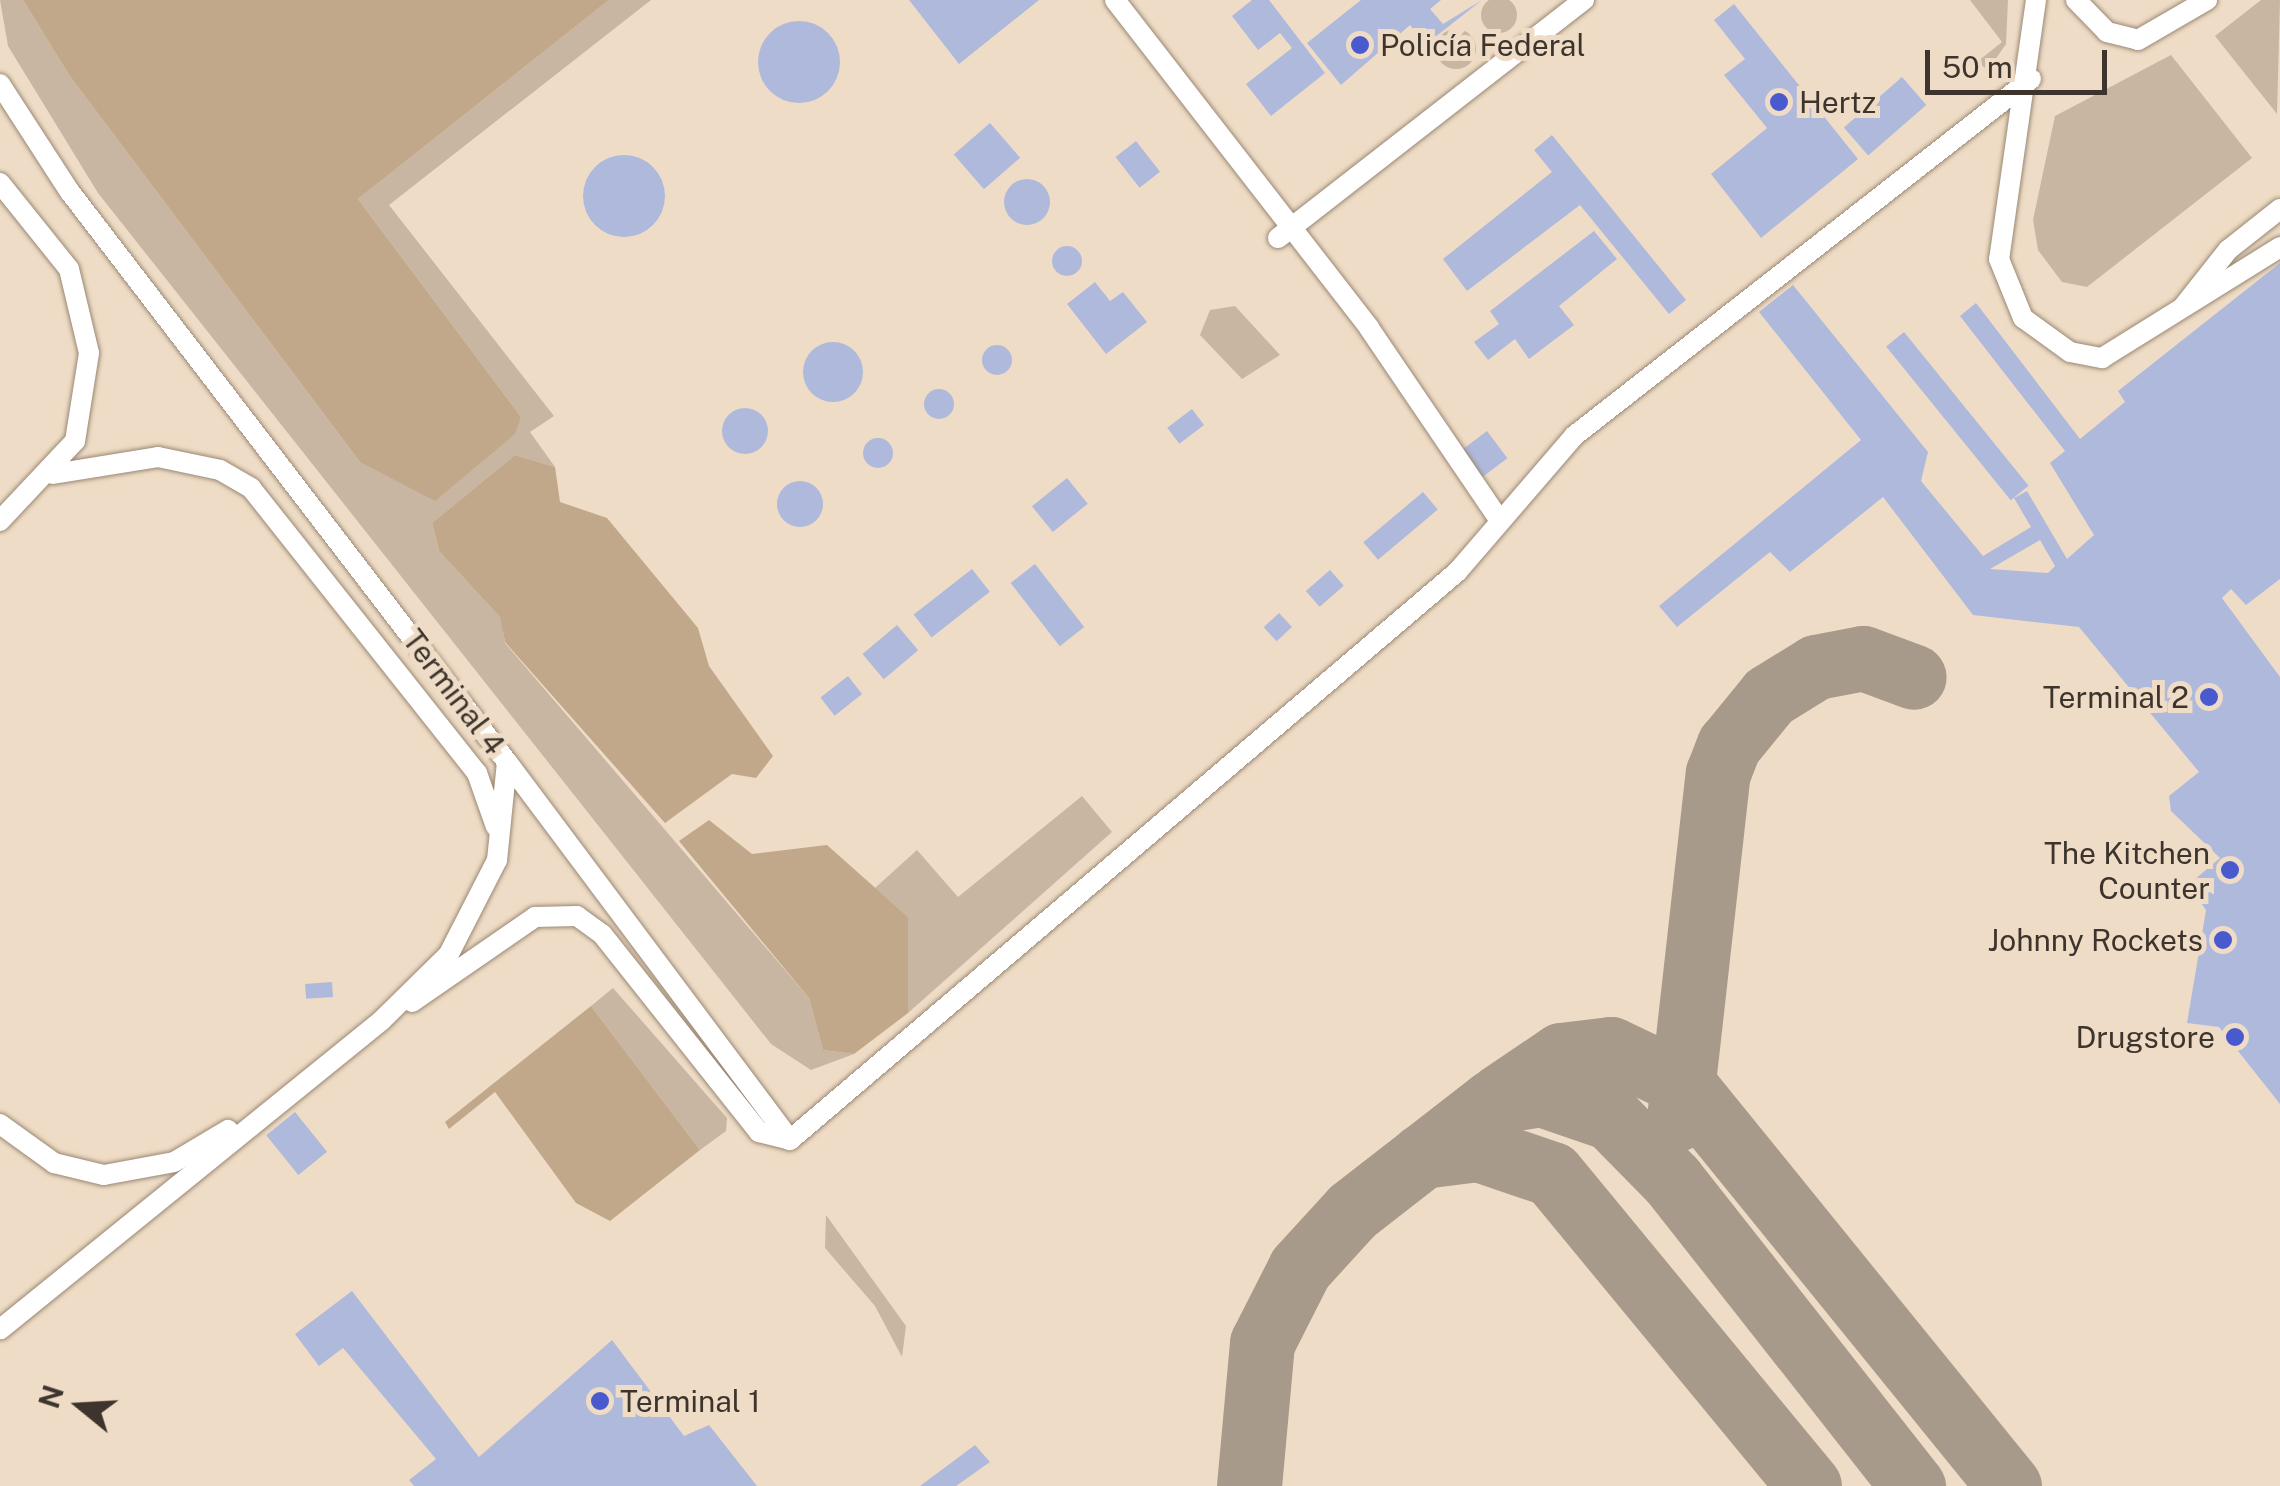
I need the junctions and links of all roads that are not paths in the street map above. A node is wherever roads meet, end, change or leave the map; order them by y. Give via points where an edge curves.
1 (1114, 0) edge
2 (1584, 0) edge
3 (2036, 0) edge
4 (2076, 0) edge
5 (2207, 0) edge
6 (2030, 79) junction
7 (0, 84) edge
8 (0, 183) edge
9 (2280, 209) edge
10 (1285, 232) junction
11 (2280, 247) edge
12 (2183, 308) junction
13 (53, 474) junction
14 (1497, 516) junction
15 (0, 520) edge
16 (507, 762) junction
17 (497, 860) junction
18 (381, 1021) junction
19 (268, 1107) junction
20 (0, 1124) edge
21 (790, 1140) junction
22 (0, 1328) edge

1 - 10 street
2 - 10 street
3 - 6 street
4 - 5 street via 2107,32 2138,40
6 - 12 street via 1999,259 2023,318 2070,352 2102,358
6 - 14 street via 1574,436
7 - 16 street, Terminal 4 via 70,192
8 - 13 street via 59,254 82,309 86,401
9 - 12 street via 2228,250
10 - 14 street
11 - 12 street
13 - 15 street
13 - 17 street via 158,457 220,470 251,488 477,773 496,815
14 - 21 street via 1458,571
16 - 17 street, Terminal 4
16 - 21 street
17 - 18 street, Terminal 4 via 470,926
18 - 19 street, Terminal 4
18 - 21 street via 535,917 576,916 602,934 759,1132
19 - 20 street via 174,1162 104,1175 54,1163
19 - 22 street, Terminal 4

